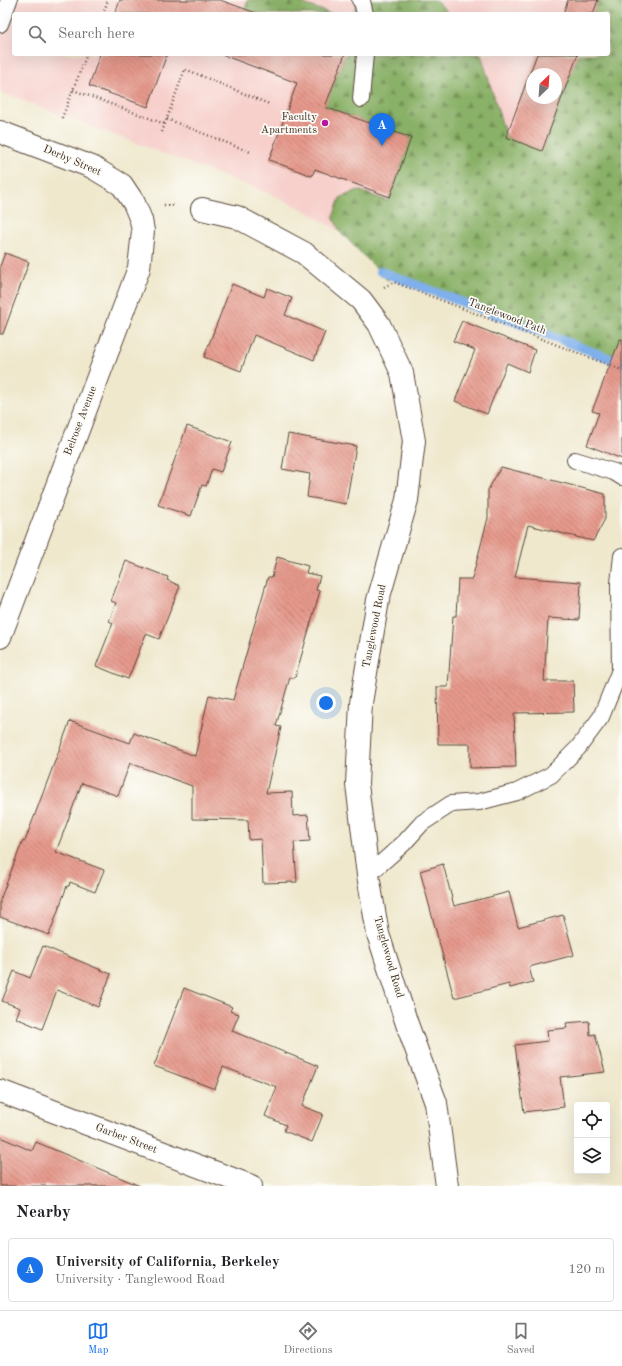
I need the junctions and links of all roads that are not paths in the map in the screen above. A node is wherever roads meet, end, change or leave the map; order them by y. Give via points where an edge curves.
1 (9, 0) edge
2 (360, 0) edge
3 (365, 12) edge
4 (0, 24) edge
5 (365, 56) edge
6 (361, 99) dead end
7 (0, 132) edge
8 (134, 203) joint
9 (202, 209) road end
10 (575, 460) dead end
11 (622, 477) edge
12 (622, 556) edge
13 (0, 637) edge
14 (368, 875) junction
15 (0, 1092) edge
16 (252, 1186) edge
17 (447, 1186) edge

1 - 4 lane
2 - 3 lane
5 - 6 lane
7 - 8 street, Derby Street via 92,167 122,185
8 - 13 street, Belrose Avenue via 143,231 139,268
9 - 14 street, Tanglewood Road via 237,217 304,253 361,300 379,324 402,373 414,442 407,500 378,600 361,703 357,784
10 - 11 lane
12 - 14 lane via 619,582 620,670 601,718 578,748 551,775 517,792 479,802 451,804 422,823
14 - 17 street, Tanglewood Road via 378,934 436,1103
15 - 16 street, Garber Street

